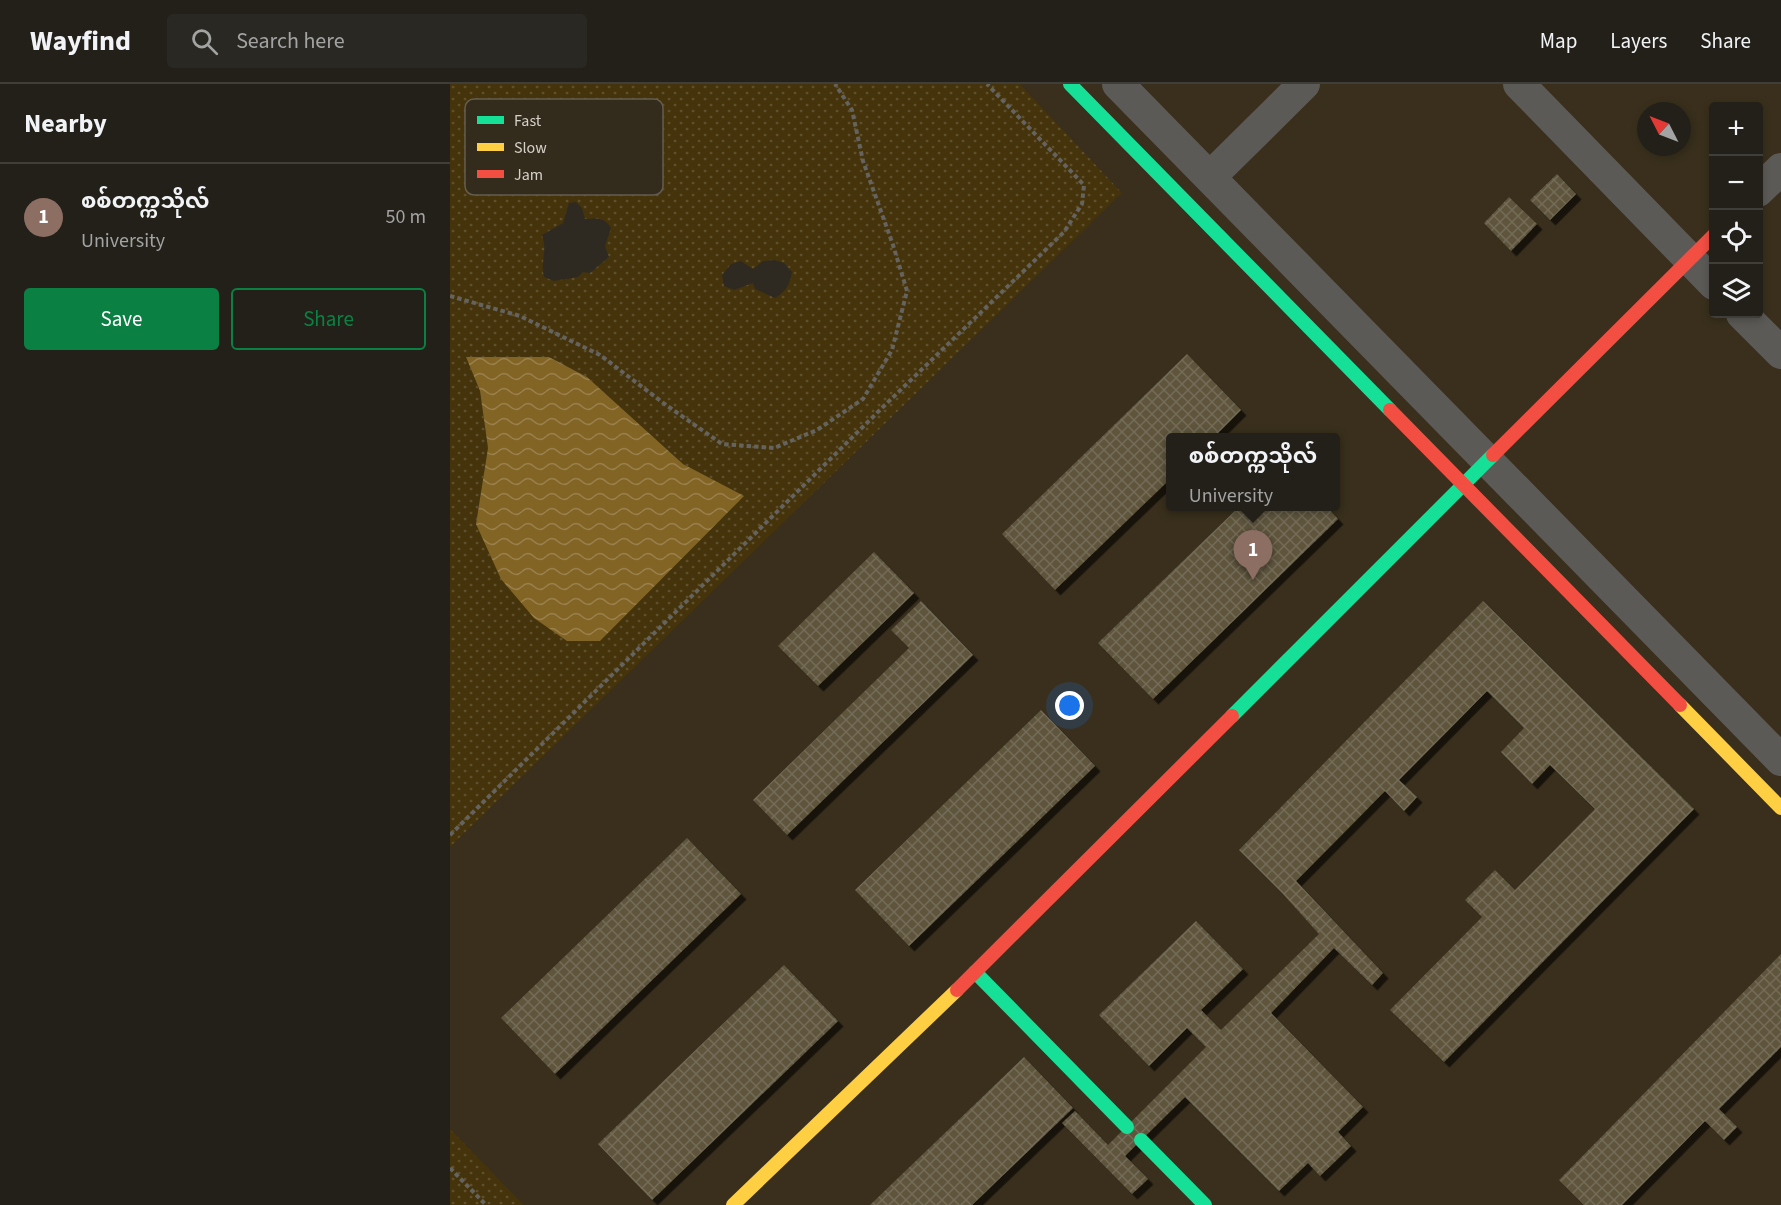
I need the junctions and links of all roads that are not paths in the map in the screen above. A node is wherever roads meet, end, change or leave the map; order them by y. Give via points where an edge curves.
1 (1070, 84) edge
2 (1118, 84) edge
3 (1304, 84) edge
4 (1519, 84) edge
5 (1781, 169) edge
6 (1210, 177) junction
7 (1763, 186) edge
8 (1709, 239) edge
9 (1689, 259) junction
10 (1709, 280) edge
11 (1746, 318) edge
12 (1781, 353) edge
13 (1488, 461) junction
14 (1464, 485) junction
15 (1781, 760) edge
16 (1781, 808) edge
17 (975, 972) junction
18 (1127, 1126) dead end
19 (1141, 1140) dead end
20 (733, 1205) edge
21 (1205, 1205) edge

1 - 14 street
2 - 6 street
3 - 6 street
4 - 9 street
5 - 7 street
6 - 13 street
8 - 9 street
9 - 10 street
9 - 13 street
11 - 12 street
13 - 14 street
13 - 15 street
14 - 16 street
14 - 17 street
17 - 18 street
17 - 20 street
19 - 21 street

